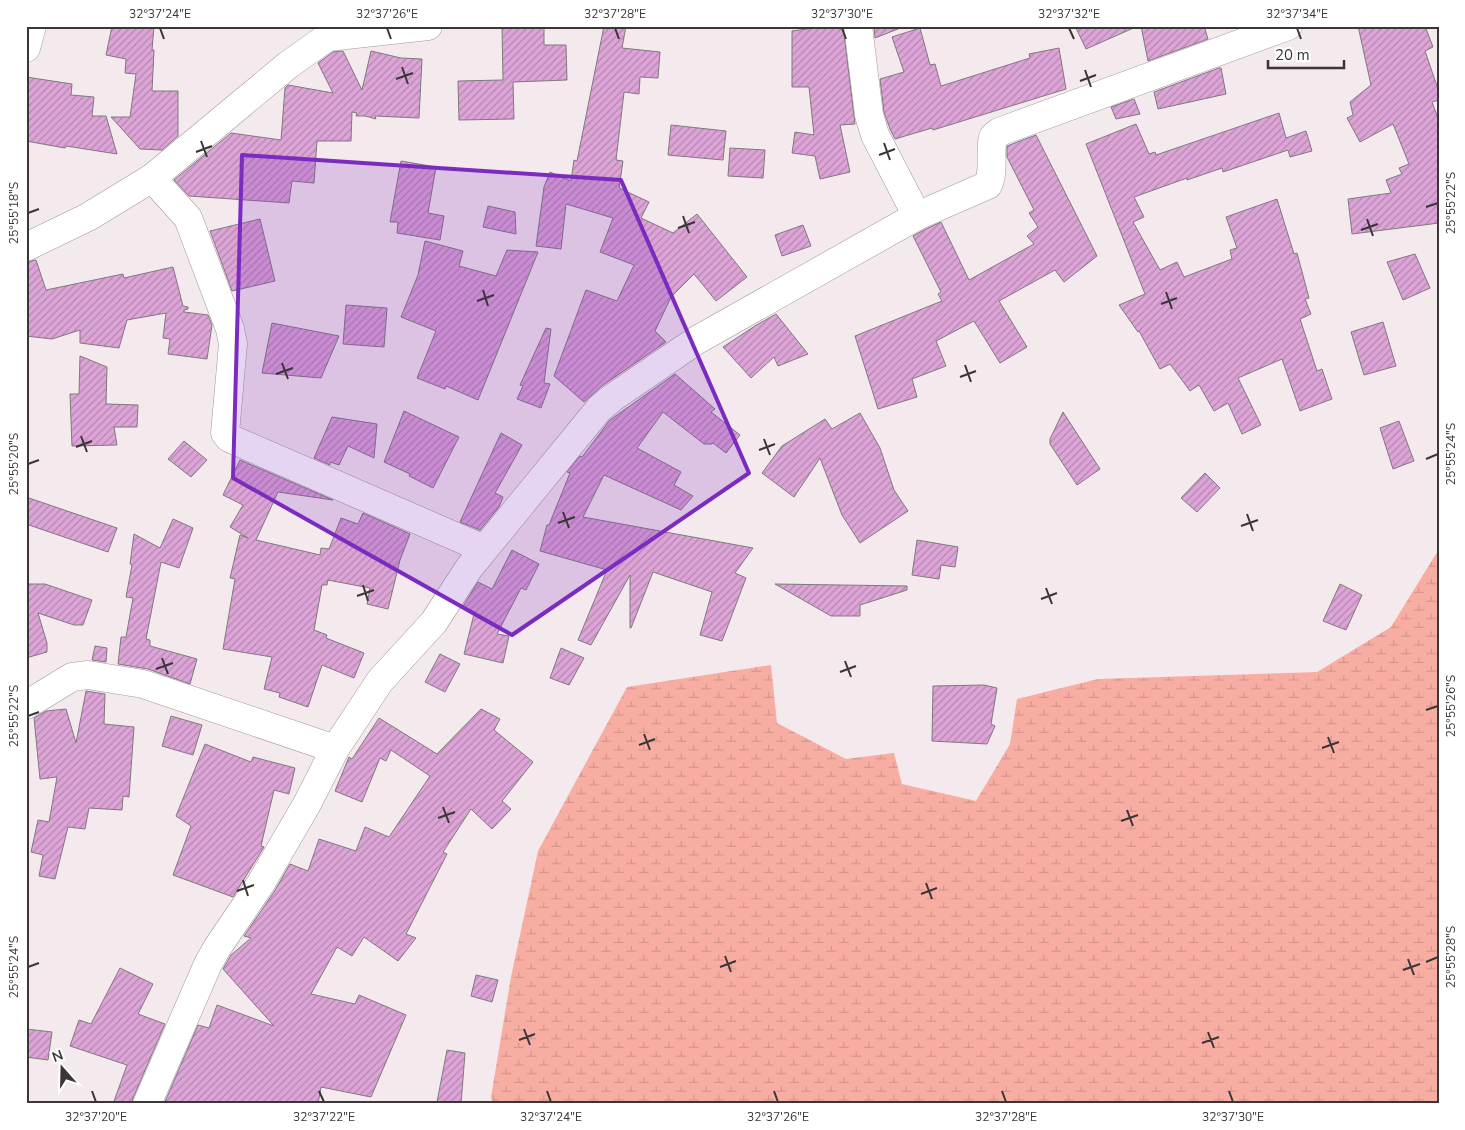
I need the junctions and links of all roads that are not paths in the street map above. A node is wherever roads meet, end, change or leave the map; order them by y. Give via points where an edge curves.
1 (32, 26) edge
2 (428, 26) edge
3 (858, 26) edge
4 (1288, 26) edge
5 (336, 32) edge
6 (1237, 35) edge
7 (26, 48) edge
8 (152, 178) junction
9 (917, 216) junction
10 (26, 247) edge
11 (484, 549) junction
12 (26, 705) edge
13 (335, 749) junction
14 (147, 1104) edge

1 - 7 street
2 - 5 street
3 - 9 street via 869,115 875,134
4 - 6 street
5 - 8 street via 288,64
6 - 9 street via 999,132 991,145 992,176 988,185
8 - 10 street via 88,217
8 - 11 street via 188,218 230,329 233,344 225,433 229,438
9 - 11 street via 697,340 612,398
11 - 13 street via 434,622 380,682
12 - 13 street via 72,677 88,675 143,684
13 - 14 street via 303,812 208,964

